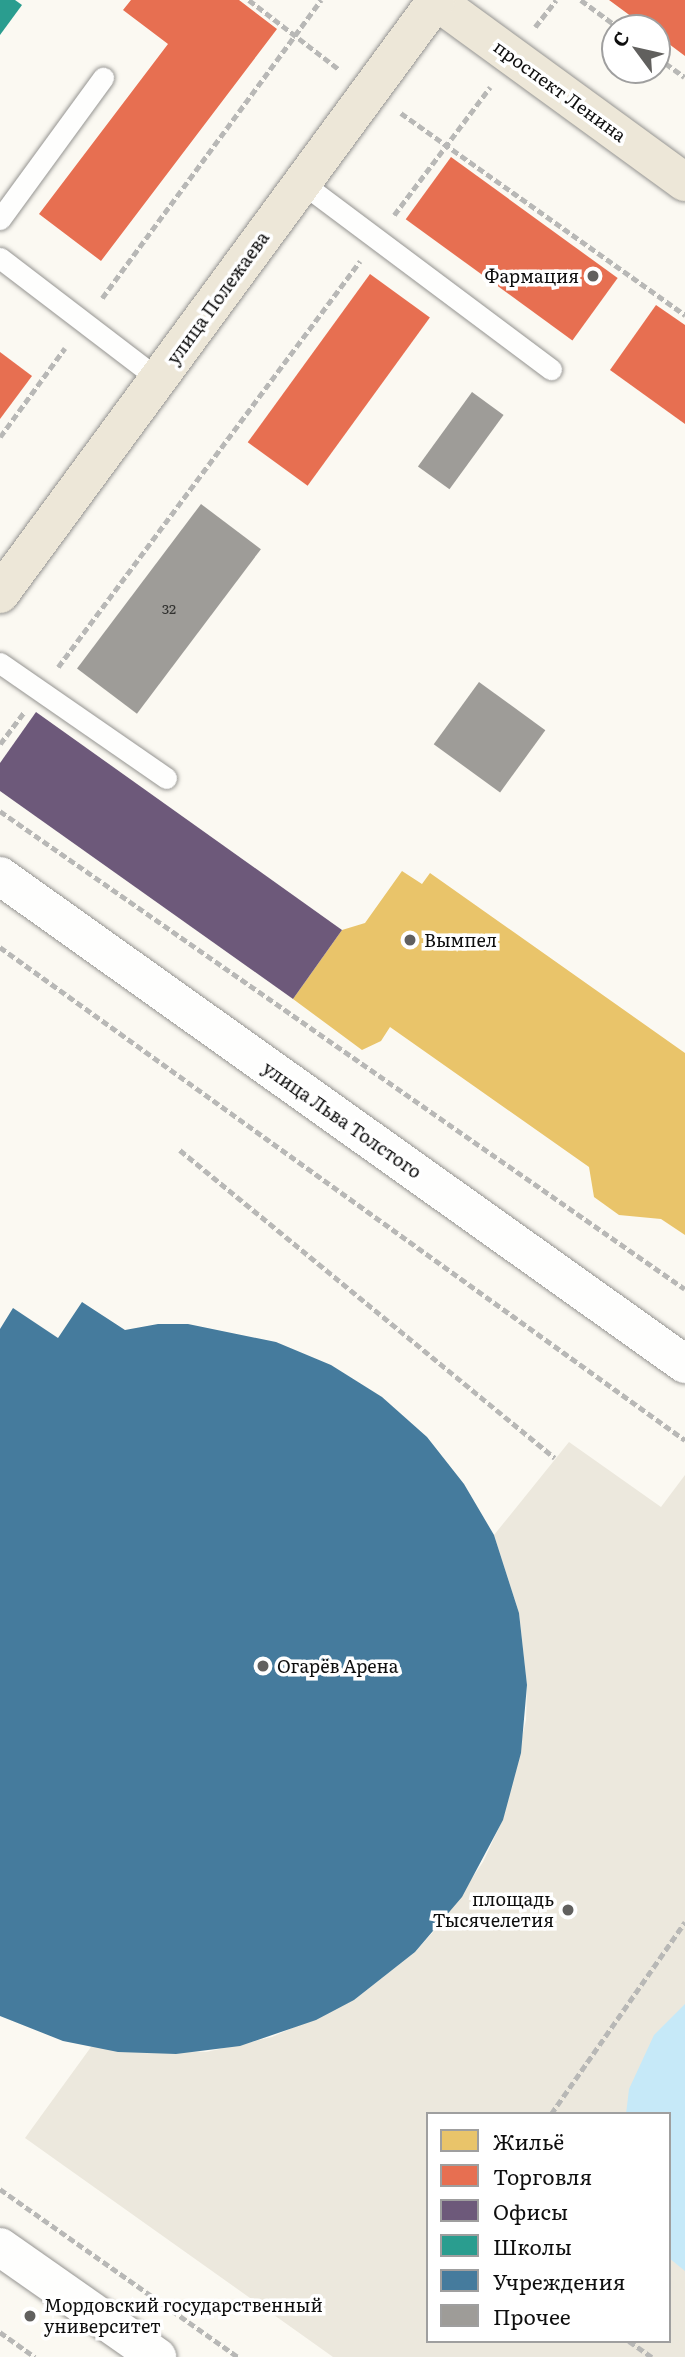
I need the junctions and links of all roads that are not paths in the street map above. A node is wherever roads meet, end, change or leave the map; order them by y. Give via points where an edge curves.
1 (436, 0) edge
2 (103, 78) dead end
3 (685, 181) edge
4 (302, 183) junction
5 (0, 219) edge
6 (0, 258) edge
7 (551, 369) dead end
8 (158, 379) junction
9 (0, 594) edge
10 (0, 663) edge
11 (166, 778) dead end
12 (0, 876) edge
13 (685, 1364) edge
14 (0, 2247) edge
15 (154, 2356) edge

1 - 3 main road, проспект Ленина
1 - 4 main road, улица Полежаева
2 - 5 lane
4 - 7 lane
4 - 8 main road, улица Полежаева
6 - 8 lane
8 - 9 main road, улица Полежаева
10 - 11 lane
12 - 13 street, улица Льва Толстого
14 - 15 street

